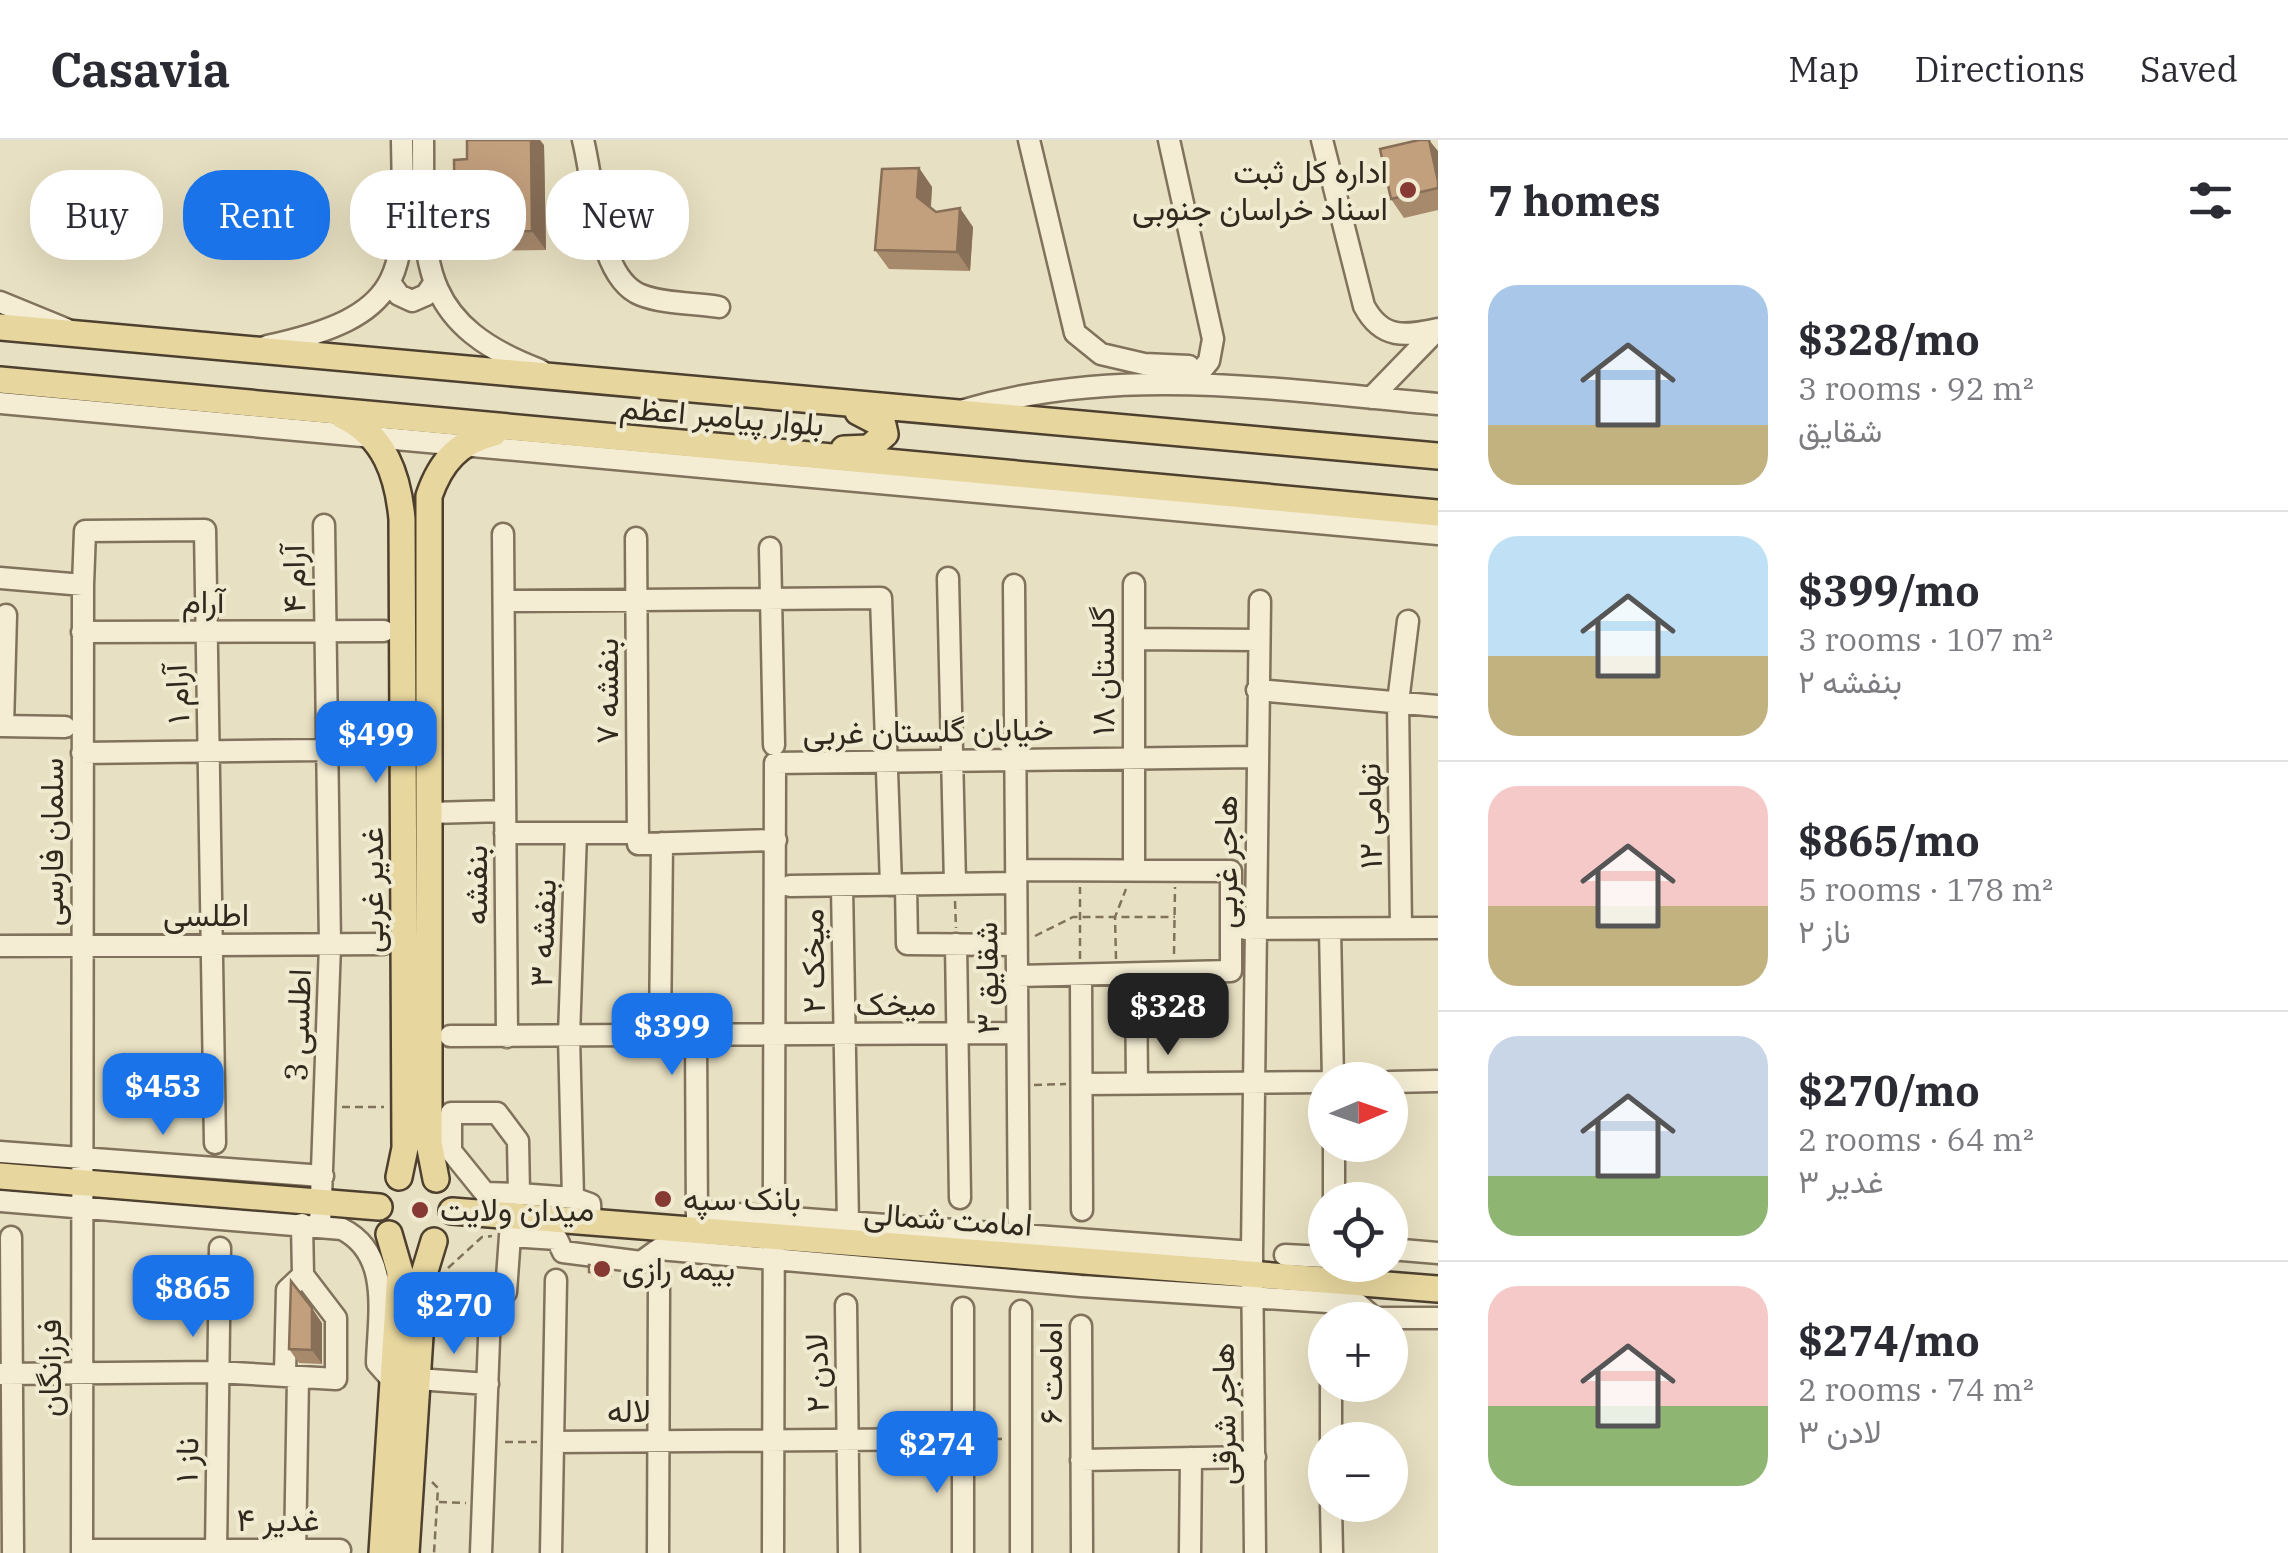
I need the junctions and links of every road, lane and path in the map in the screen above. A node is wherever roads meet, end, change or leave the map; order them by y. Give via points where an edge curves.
1 (402, 140) edge
2 (424, 140) edge
3 (583, 140) edge
4 (1029, 140) edge
5 (1169, 140) edge
6 (1322, 140) edge
7 (434, 283) junction
8 (391, 284) junction
9 (0, 302) edge
10 (719, 307) dead end
11 (0, 328) edge
12 (1438, 329) edge
13 (77, 334) junction
14 (262, 348) junction
15 (0, 380) edge
16 (565, 380) junction
17 (1191, 382) junction
18 (1371, 398) junction
19 (0, 403) edge
20 (820, 403) junction
21 (1438, 404) edge
22 (313, 410) junction
23 (948, 414) junction
24 (504, 430) junction
25 (371, 437) junction
26 (463, 445) junction
27 (739, 450) junction
28 (1438, 456) edge
29 (1438, 513) edge
30 (429, 518) junction
31 (402, 520) junction
32 (324, 525) dead end
33 (205, 530) joint
34 (503, 534) dead end
35 (1438, 534) edge
36 (636, 538) dead end
37 (770, 548) dead end
38 (0, 578) edge
39 (948, 578) dead end
40 (1134, 584) dead end
41 (1014, 585) dead end
42 (84, 586) junction
43 (770, 599) junction
44 (636, 600) junction
45 (504, 601) junction
46 (1260, 601) dead end
47 (6, 615) dead end
48 (1408, 621) dead end
49 (384, 631) dead end
50 (82, 632) junction
51 (205, 632) junction
52 (324, 632) junction
53 (1134, 639) junction
54 (1259, 640) junction
55 (1257, 690) junction
56 (1398, 702) junction
57 (1438, 706) edge
58 (2, 726) edge
59 (65, 727) dead end
60 (774, 745) dead end
61 (404, 749) junction
62 (329, 750) junction
63 (210, 752) junction
64 (82, 753) junction
65 (1256, 757) junction
66 (1133, 758) junction
67 (1016, 760) junction
68 (952, 761) junction
69 (887, 762) junction
70 (505, 811) junction
71 (429, 813) junction
72 (506, 832) junction
73 (576, 832) junction
74 (638, 838) junction
75 (776, 840) junction
76 (662, 843) junction
77 (1081, 870) junction
78 (1134, 870) junction
79 (1175, 870) junction
80 (1017, 877) junction
81 (955, 884) junction
82 (898, 885) junction
83 (790, 886) dead end
84 (842, 887) junction
85 (1080, 917) junction
86 (1115, 917) junction
87 (1174, 917) junction
88 (1402, 928) junction
89 (1438, 928) edge
90 (1231, 929) junction
91 (1256, 929) junction
92 (1330, 929) junction
93 (383, 944) dead end
94 (956, 944) junction
95 (213, 945) junction
96 (330, 945) junction
97 (1016, 945) junction
98 (0, 946) edge
99 (82, 946) junction
100 (1174, 973) junction
101 (1126, 975) junction
102 (1016, 976) junction
103 (1081, 976) junction
104 (1018, 1033) junction
105 (844, 1034) junction
106 (957, 1034) junction
107 (696, 1035) junction
108 (775, 1035) junction
109 (450, 1036) dead end
110 (570, 1036) junction
111 (660, 1036) junction
112 (507, 1037) junction
113 (1333, 1062) edge
114 (1254, 1082) junction
115 (1308, 1082) edge
116 (1408, 1082) edge
117 (1438, 1082) edge
118 (1137, 1083) junction
119 (1082, 1084) junction
120 (1019, 1085) junction
121 (405, 1107) junction
122 (326, 1108) junction
123 (216, 1143) dead end
124 (0, 1152) edge
125 (0, 1176) edge
126 (323, 1176) junction
127 (399, 1176) junction
128 (436, 1178) junction
129 (81, 1182) junction
130 (520, 1194) junction
131 (572, 1198) junction
132 (960, 1198) dead end
133 (0, 1200) edge
134 (379, 1207) junction
135 (1082, 1210) dead end
136 (452, 1211) junction
137 (315, 1217) junction
138 (591, 1222) junction
139 (697, 1222) junction
140 (848, 1222) junction
141 (389, 1234) junction
142 (11, 1236) dead end
143 (1018, 1236) junction
144 (659, 1238) junction
145 (774, 1238) junction
146 (434, 1241) junction
147 (220, 1248) dead end
148 (1408, 1250) edge
149 (1438, 1253) edge
150 (1285, 1255) dead end
151 (1308, 1256) edge
152 (1252, 1274) junction
153 (303, 1275) junction
154 (556, 1280) dead end
155 (658, 1289) dead end
156 (1438, 1289) edge
157 (1312, 1302) edge
158 (846, 1306) dead end
159 (963, 1308) dead end
160 (1021, 1311) dead end
161 (1408, 1318) edge
162 (1438, 1318) edge
163 (1080, 1326) dead end
164 (218, 1372) junction
165 (6, 1374) edge
166 (80, 1374) junction
167 (291, 1376) junction
168 (405, 1380) junction
169 (488, 1384) junction
170 (1020, 1438) junction
171 (962, 1439) junction
172 (773, 1440) junction
173 (848, 1440) junction
174 (660, 1441) junction
175 (486, 1442) junction
176 (553, 1442) junction
177 (1191, 1458) junction
178 (1254, 1458) junction
179 (1082, 1460) junction
180 (437, 1502) dead end
181 (483, 1504) junction
182 (1331, 1522) edge
183 (340, 1550) dead end
184 (216, 1551) edge
185 (295, 1551) edge
186 (82, 1552) edge
187 (13, 1553) edge
188 (382, 1553) edge
189 (406, 1553) edge
190 (481, 1553) edge
191 (550, 1553) edge
192 (658, 1553) edge
193 (773, 1553) edge
194 (849, 1553) edge
195 (962, 1553) edge
196 (1021, 1553) edge
197 (1082, 1553) edge
198 (1190, 1553) edge
199 (1255, 1553) edge
200 (1332, 1553) edge

1 - 8 street via 404,246
2 - 7 street via 425,261
3 - 10 street via 601,236 618,279 640,295
4 - 17 street via 1075,332 1100,354 1189,366
5 - 17 street via 1214,339 1210,361
6 - 12 street via 1372,322 1403,336
7 - 8 street via 426,296 412,300
7 - 16 street via 478,339
8 - 14 street via 337,327
9 - 13 street
11 - 13 main road, بلوار پیامبر اعظم
12 - 18 street
13 - 14 main road, بلوار پیامبر اعظم
14 - 16 main road, بلوار پیامبر اعظم
15 - 22 main road, بلوار پیامبر اعظم
16 - 20 main road, بلوار پیامبر اعظم
17 - 18 street
17 - 23 street via 1066,387
18 - 21 street
19 - 25 street
20 - 23 main road, بلوار پیامبر اعظم
20 - 27 main road via 872,415 885,434 869,448
22 - 24 main road, بلوار پیامبر اعظم
22 - 25 main road via 346,417
23 - 28 main road, بلوار پیامبر اعظم
24 - 26 main road
24 - 27 main road, بلوار پیامبر اعظم
25 - 26 street
25 - 31 main road, غدیر غربی via 393,470
26 - 30 main road, غدیر غربی via 437,473
26 - 35 street
27 - 29 main road, بلوار پیامبر اعظم
30 - 31 main road via 415,508
30 - 71 main road, غدیر غربی
31 - 61 main road, غدیر غربی
32 - 52 street, آرام ۴
33 - 42 street, سلمان فارسی via 85,531
33 - 51 street, آرام ۱
34 - 45 street, بنفشه
36 - 44 street, بنفشه ۷
37 - 43 street
38 - 42 street
39 - 68 street
40 - 53 street, گلستان ۱۸
41 - 67 street, شقایق ۳
42 - 50 street, سلمان فارسی
43 - 44 street
43 - 60 street
43 - 69 street via 882,598
44 - 45 street
44 - 74 street, بنفشه ۷
45 - 70 street, بنفشه
46 - 54 street, هاجر غربی
47 - 58 street
48 - 56 street, تهامی ۱۲
49 - 52 street, آرام
50 - 51 street, آرام
50 - 64 street, سلمان فارسی
51 - 52 street, آرام
51 - 63 street, آرام ۱
52 - 62 street, آرام ۴
53 - 54 street
53 - 66 street, گلستان ۱۸
54 - 55 street, هاجر غربی
55 - 56 street
55 - 65 street, هاجر غربی
56 - 57 street
56 - 88 street, تهامی ۱۲
58 - 59 street
61 - 62 street
61 - 121 main road, غدیر غربی
62 - 63 street
62 - 96 street, اطلسی 3
63 - 64 street
63 - 95 street, آرام ۱
64 - 99 street, سلمان فارسی
65 - 66 street, خیابان گلستان غربی
65 - 91 street, هاجر غربی
66 - 67 street, خیابان گلستان غربی
66 - 78 street, گلستان ۱۸
67 - 68 street, خیابان گلستان غربی
67 - 80 street, شقایق ۳
68 - 69 street, خیابان گلستان غربی
68 - 81 street
69 - 75 street, خیابان گلستان غربی via 775,763
69 - 82 street
70 - 71 street
70 - 72 street, بنفشه
71 - 128 main road, غدیر غربی via 429,1142
72 - 73 street
72 - 112 street, بنفشه
73 - 74 street
73 - 110 street, بنفشه ۳
74 - 76 street
75 - 76 street
75 - 108 street, خیابان گلستان غربی
76 - 111 street
77 - 78 street
77 - 80 street
77 - 85 path
78 - 79 street
78 - 86 path
79 - 87 path
79 - 90 street via 1232,871
80 - 81 street
80 - 97 street, شقایق ۳
81 - 82 street
81 - 94 path
82 - 84 street
82 - 94 street via 906,944
83 - 84 street
84 - 105 street, میخک ۲
85 - 86 path
85 - 97 path
85 - 103 path
86 - 87 path
86 - 101 path
87 - 100 path
88 - 89 street
88 - 92 street
90 - 91 street
90 - 100 street via 1231,971
91 - 92 street
91 - 114 street, هاجر غربی
92 - 113 street
93 - 96 street, اطلسی
94 - 97 street
94 - 106 street
95 - 96 street, اطلسی
95 - 99 street, اطلسی
95 - 123 street, آرام ۱
96 - 122 street, اطلسی 3
97 - 102 street, شقایق ۳
98 - 99 street, اطلسی
99 - 129 street, سلمان فارسی
100 - 101 street
101 - 103 street
101 - 118 street
102 - 103 street
102 - 104 street, شقایق ۳
103 - 119 street
104 - 106 street, میخک
104 - 120 street, شقایق ۳
105 - 106 street, میخک
105 - 108 street, میخک
105 - 140 street, میخک ۲
106 - 132 street
107 - 108 street
107 - 111 street
107 - 139 street
108 - 145 street, خیابان گلستان غربی
109 - 112 street
110 - 111 street
110 - 112 street
110 - 131 street, بنفشه ۳
114 - 115 street
114 - 118 street
114 - 152 street, هاجر غربی
116 - 117 street
118 - 119 street
119 - 120 path
119 - 135 street
120 - 143 street, شقایق ۳
121 - 122 path
121 - 127 main road, غدیر غربی
122 - 126 street, اطلسی 3
124 - 129 street
125 - 129 main road
126 - 129 street
126 - 137 street, اطلسی 3
127 - 128 main road
127 - 134 main road
128 - 136 main road
129 - 133 street
129 - 137 main road
129 - 166 street, فرزانگان
130 - 130 street via 518,1142 496,1114 451,1113 451,1151 485,1193
130 - 131 street
131 - 138 street via 590,1204
134 - 137 main road
134 - 141 main road
136 - 138 main road, امامت شمالی
136 - 146 main road
137 - 153 street, اطلسی 3
137 - 168 street via 356,1236 371,1258 378,1273 377,1363
138 - 144 main road, امامت شمالی
139 - 144 main road, امامت شمالی
139 - 145 main road, امامت شمالی
140 - 143 street
140 - 145 street
141 - 146 main road via 414,1246
141 - 168 main road via 400,1272
142 - 165 street
143 - 152 street
144 - 145 street
144 - 169 street via 640,1262 563,1252 557,1239 510,1236 506,1292 490,1312
145 - 152 main road, امامت شمالی
145 - 172 street, خیابان گلستان غربی
146 - 168 main road
147 - 164 street, ناز ۱
148 - 149 street
150 - 151 street
152 - 156 main road, امامت شمالی
152 - 157 street
152 - 178 street, هاجر شرقی
153 - 167 street via 286,1290
153 - 167 street via 336,1318 336,1378
154 - 176 street
155 - 174 street
158 - 173 street, لادن ۲
159 - 171 street
160 - 170 street
161 - 162 street
163 - 179 street, امامت ۶
164 - 166 street
164 - 167 street
164 - 184 street, ناز ۱
165 - 166 street
165 - 187 street
166 - 186 street, فرزانگان
167 - 185 street
168 - 169 street
168 - 188 main road
168 - 189 main road
169 - 175 street
170 - 171 path
170 - 196 street
171 - 173 street, لاله
171 - 195 street
172 - 173 street, لاله
172 - 174 street, لاله
172 - 193 street, خیابان گلستان غربی
173 - 194 street, لادن ۲
174 - 176 street, لاله
174 - 192 street
175 - 176 path
175 - 181 street
176 - 191 street
177 - 178 street
177 - 179 street
177 - 198 street
178 - 199 street, هاجر شرقی
179 - 197 street, امامت ۶
180 - 181 path
181 - 190 street
182 - 200 street
183 - 185 street, غدیر ۴
184 - 185 street, غدیر ۴
184 - 186 street, غدیر ۴

